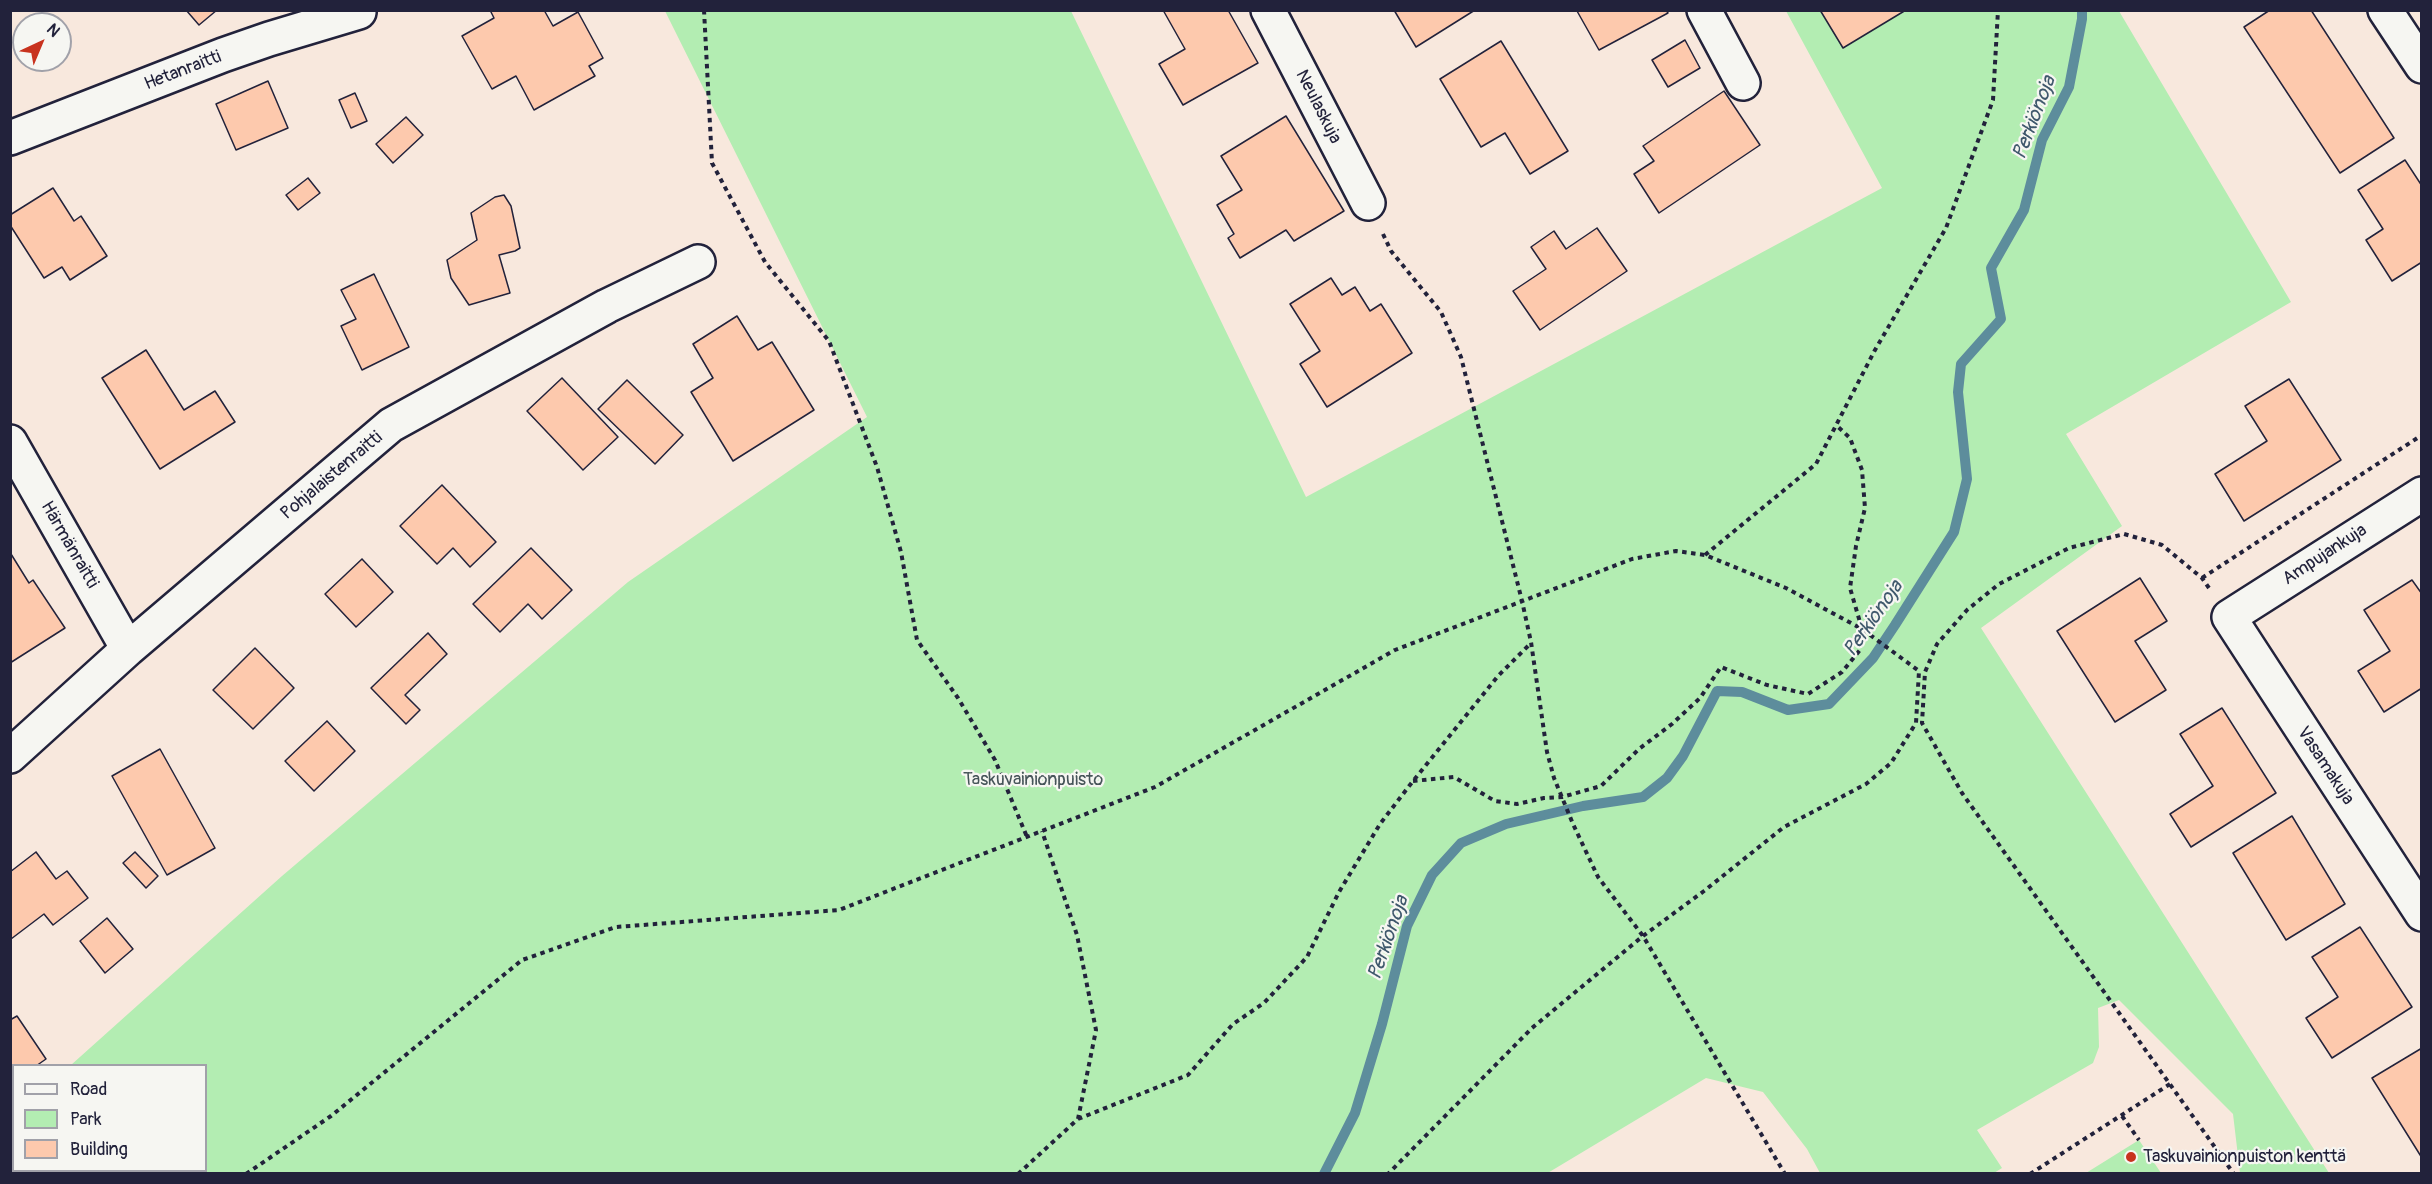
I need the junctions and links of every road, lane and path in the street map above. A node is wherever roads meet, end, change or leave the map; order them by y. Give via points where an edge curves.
1 (704, 10) edge
2 (1268, 10) edge
3 (1704, 10) edge
4 (1998, 10) edge
5 (2385, 10) edge
6 (359, 12) dead end
7 (2421, 66) edge
8 (1743, 83) dead end
9 (10, 138) edge
10 (1368, 203) joint
11 (698, 261) dead end
12 (1836, 425) junction
13 (2421, 435) edge
14 (10, 442) edge
15 (2421, 494) edge
16 (1705, 555) junction
17 (2202, 578) junction
18 (1522, 600) junction
19 (2229, 617) junction
20 (1862, 629) junction
21 (1531, 642) junction
22 (128, 649) junction
23 (1919, 671) junction
24 (1925, 672) junction
25 (1919, 723) junction
26 (10, 756) edge
27 (1413, 781) junction
28 (1563, 799) junction
29 (1042, 831) junction
30 (1027, 837) junction
31 (2421, 914) edge
32 (1643, 936) junction
33 (2170, 1084) junction
34 (2122, 1116) junction
35 (1078, 1119) junction
36 (2139, 1140) dead end
37 (246, 1173) edge
38 (1018, 1173) edge
39 (1388, 1173) edge
40 (1785, 1173) edge
41 (2030, 1173) edge
42 (2234, 1173) edge

1 - 30 path via 712,163 765,262 829,341 877,467 901,552 917,640 995,760
2 - 10 street, Neulaskuja
3 - 8 street
4 - 12 path via 1993,100 1946,228
5 - 7 street
6 - 9 street, Hetanraitti via 223,55
10 - 18 path via 1391,251 1441,312 1461,357
11 - 22 street, Pohjalaistenraitti via 607,306 391,425
12 - 16 path via 1816,464
12 - 20 path via 1850,438 1862,470 1865,508 1850,588
13 - 17 path
14 - 22 street, Härmänraitti
15 - 19 street, Ampujankuja
16 - 18 path via 1676,551 1632,559
16 - 20 path via 1786,588
17 - 19 path
17 - 24 path via 2162,545 2124,534 2069,548 2000,584 1967,610 1937,644
18 - 21 path
18 - 29 path via 1395,650 1155,787
19 - 31 street, Vasamakuja
20 - 23 path
20 - 28 path via 1860,650 1842,672 1808,694 1767,686 1721,667 1693,704 1601,786
21 - 27 path via 1498,676
21 - 28 path via 1547,752
22 - 26 street, Pohjalaistenraitti
23 - 24 path
23 - 25 path
24 - 25 path
25 - 32 path via 1891,763 1866,784 1784,827
25 - 33 path via 1962,793
27 - 28 path via 1454,777 1495,801 1517,804 1544,798
27 - 35 path via 1380,825 1339,892 1306,957 1264,1003 1233,1024 1188,1075
28 - 32 path via 1598,877
29 - 30 path
29 - 35 path via 1077,935 1096,1030
30 - 37 path via 839,910 616,927 522,960 331,1116
32 - 39 path via 1532,1028
32 - 40 path
33 - 34 path
33 - 42 path
34 - 36 path
34 - 41 path
35 - 38 path

